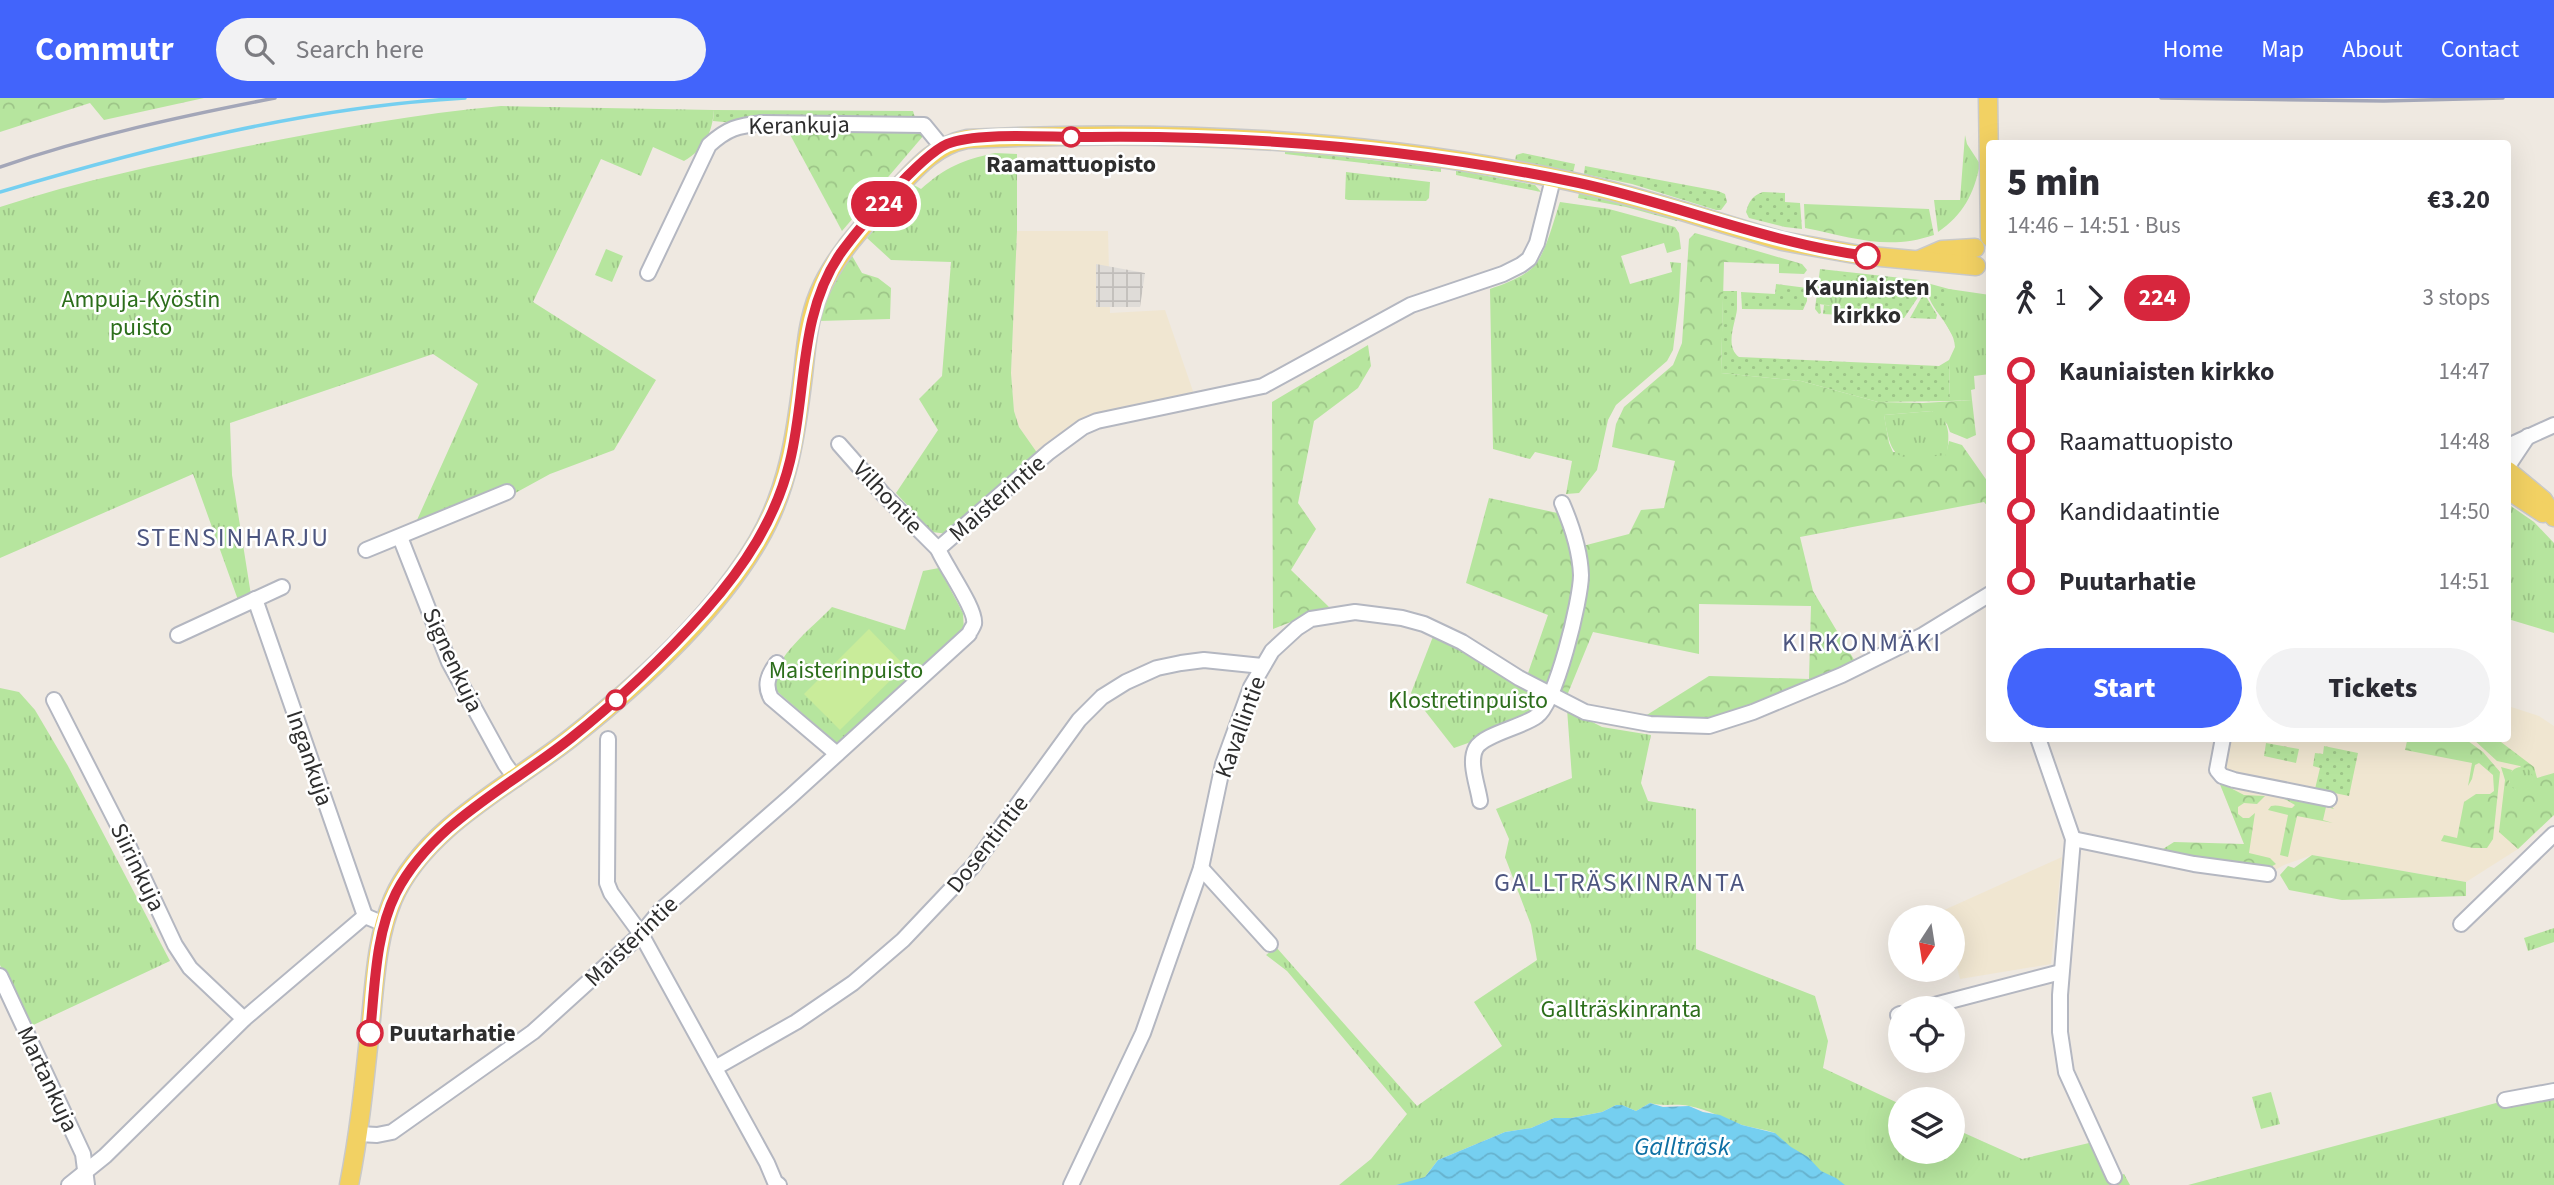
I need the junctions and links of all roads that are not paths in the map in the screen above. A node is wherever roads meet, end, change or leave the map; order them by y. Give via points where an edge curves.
1 (1988, 98) edge
2 (1989, 140) edge
3 (943, 147) junction
4 (1553, 179) junction
5 (1986, 238) edge
6 (1975, 248) junction
7 (1919, 260) junction
8 (1983, 271) edge
9 (648, 273) dead end
10 (2554, 425) edge
11 (2528, 436) junction
12 (839, 444) dead end
13 (2511, 444) edge
14 (2511, 464) edge
15 (2511, 472) edge
16 (507, 492) dead end
17 (2511, 492) edge
18 (1562, 503) dead end
19 (2554, 518) edge
20 (400, 537) junction
21 (938, 549) junction
22 (366, 550) dead end
23 (282, 587) dead end
24 (255, 599) junction
25 (1986, 599) edge
26 (178, 635) dead end
27 (777, 663) dead end
28 (1262, 666) junction
29 (1551, 695) junction
30 (54, 700) dead end
31 (608, 739) dead end
32 (2039, 742) edge
33 (2222, 742) edge
34 (837, 754) junction
35 (516, 779) junction
36 (2329, 799) dead end
37 (1480, 801) dead end
38 (2554, 834) edge
39 (2073, 839) junction
40 (1201, 867) junction
41 (2268, 874) dead end
42 (365, 916) junction
43 (384, 924) junction
44 (2461, 924) dead end
45 (641, 934) junction
46 (1270, 944) dead end
47 (2061, 972) junction
48 (0, 976) edge
49 (1965, 997) edge
50 (244, 1018) junction
51 (715, 1068) junction
52 (2554, 1091) edge
53 (2505, 1100) dead end
54 (359, 1134) junction
55 (2115, 1177) dead end
56 (86, 1178) edge
57 (774, 1184) edge
58 (69, 1185) edge
59 (349, 1185) edge
60 (1071, 1185) edge

1 - 2 main road
3 - 4 main road via 967,139 1212,137 1372,150
3 - 9 street, Kerankuja via 924,125 737,126 709,145
3 - 35 main road via 914,171 857,233 818,295 791,459 757,544 723,591 635,685
4 - 7 main road via 1782,241
4 - 21 street, Maisterintie via 1537,243 1521,265 1411,305 1263,386 1083,427
5 - 6 main road
6 - 7 main road via 1942,250
6 - 8 main road via 1973,257
7 - 8 main road
10 - 11 street
11 - 13 street
11 - 14 street
12 - 21 street, Vilhontie
15 - 19 main road via 2543,500
16 - 20 street
17 - 19 main road
18 - 29 street via 1572,526 1581,574 1574,621
20 - 22 street
20 - 35 street, Signenkuja via 449,662
21 - 34 street, Maisterintie via 972,608 974,624 969,634
23 - 24 street
24 - 26 street
24 - 42 street, Ingankuja
25 - 29 street, Kavallintie via 1842,675 1709,726 1622,720 1585,712
27 - 34 street via 766,689 771,698
28 - 29 street, Kavallintie via 1283,639 1311,619 1355,612 1380,614 1424,624 1462,642
28 - 40 street, Kavallintie via 1223,764
28 - 51 street, Dosentintie via 1204,660 1181,663 1157,668 1102,697 1079,720 973,866 903,940 853,983
29 - 37 street via 1540,715 1484,740 1475,749
30 - 50 street, Siirinkuja via 175,945 190,968
31 - 45 street via 605,874 611,893
32 - 39 street
33 - 36 street via 2217,770 2222,776
34 - 45 street, Maisterintie via 661,910
35 - 43 main road via 451,825 426,850 395,896
38 - 44 street
39 - 41 street
39 - 47 street
40 - 46 street
40 - 60 street, Kavallintie via 1143,1034
42 - 43 street
42 - 50 street
43 - 54 main road
45 - 51 street
45 - 54 street, Maisterintie via 533,1032 491,1063 392,1132
47 - 49 street
47 - 55 street via 2060,1032 2066,1072
48 - 56 street, Martankuja via 83,1154
50 - 56 street
51 - 57 street
52 - 53 street
54 - 59 main road
56 - 58 street

